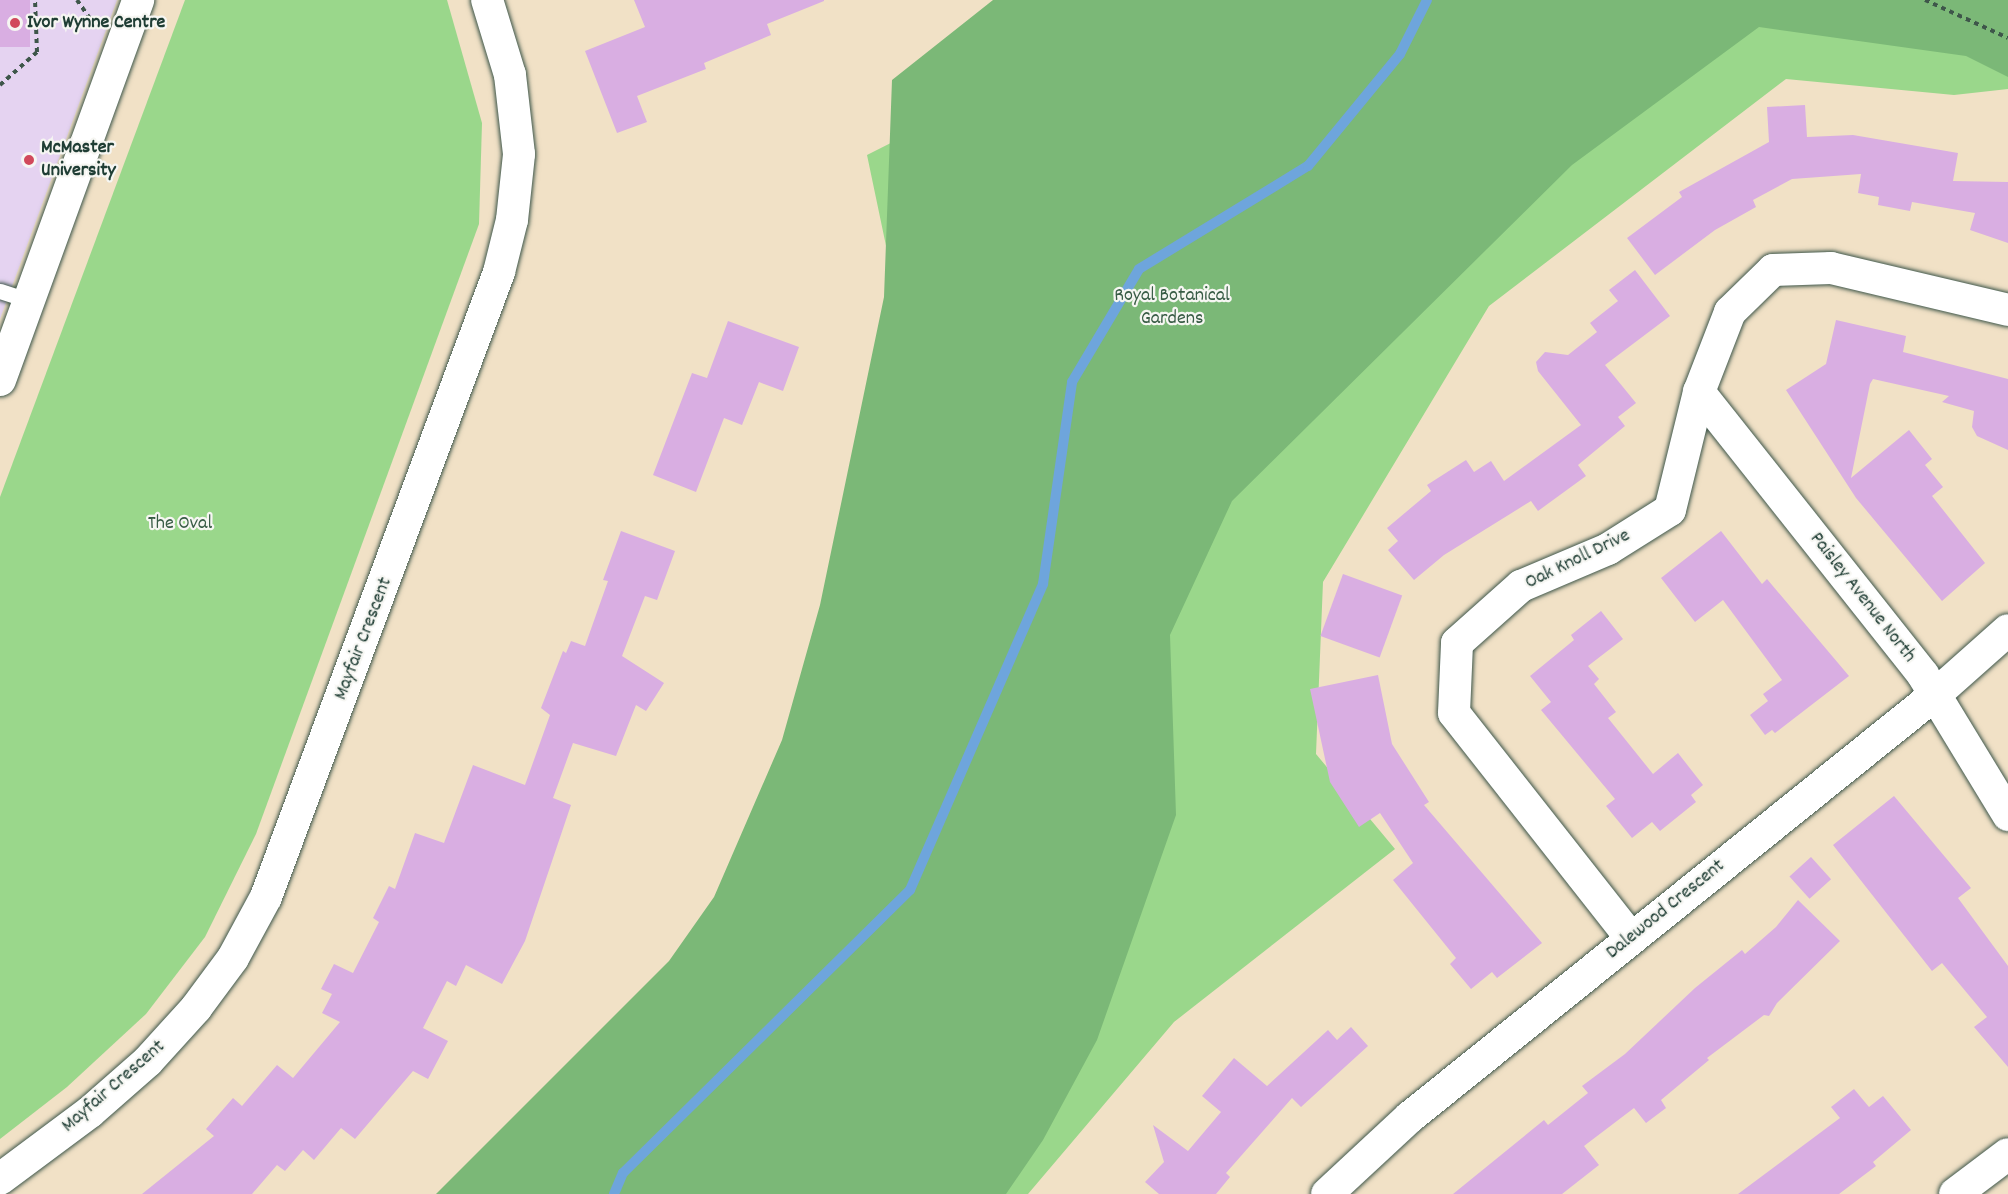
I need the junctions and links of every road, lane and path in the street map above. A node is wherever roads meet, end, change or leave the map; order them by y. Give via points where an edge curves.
1 (34, 0) edge
2 (138, 0) edge
3 (487, 0) edge
4 (1925, 0) edge
5 (2008, 38) edge
6 (0, 85) edge
7 (0, 291) edge
8 (30, 301) junction
9 (2008, 310) edge
10 (0, 380) edge
11 (1699, 392) junction
12 (2008, 630) edge
13 (1936, 694) junction
14 (2008, 815) edge
15 (1631, 938) junction
16 (2008, 1154) edge
17 (0, 1179) edge
18 (1327, 1194) edge
19 (1955, 1194) edge

1 - 6 path via 37,52
2 - 8 street
3 - 17 street, Mayfair Crescent via 510,75 519,154 512,220 499,272 266,897 233,958 196,1008 148,1061 90,1112
4 - 5 path
7 - 8 lane
8 - 10 street
9 - 11 street, Oak Knoll Drive via 1831,268 1773,270 1730,312
11 - 13 street, Paisley Avenue North
11 - 15 street, Oak Knoll Drive via 1670,510 1608,549 1521,586 1457,643 1454,712
12 - 13 street, Dalewood Crescent
13 - 14 street, Paisley Avenue North
13 - 15 street, Dalewood Crescent
15 - 18 street, Dalewood Crescent via 1410,1117
16 - 19 street

